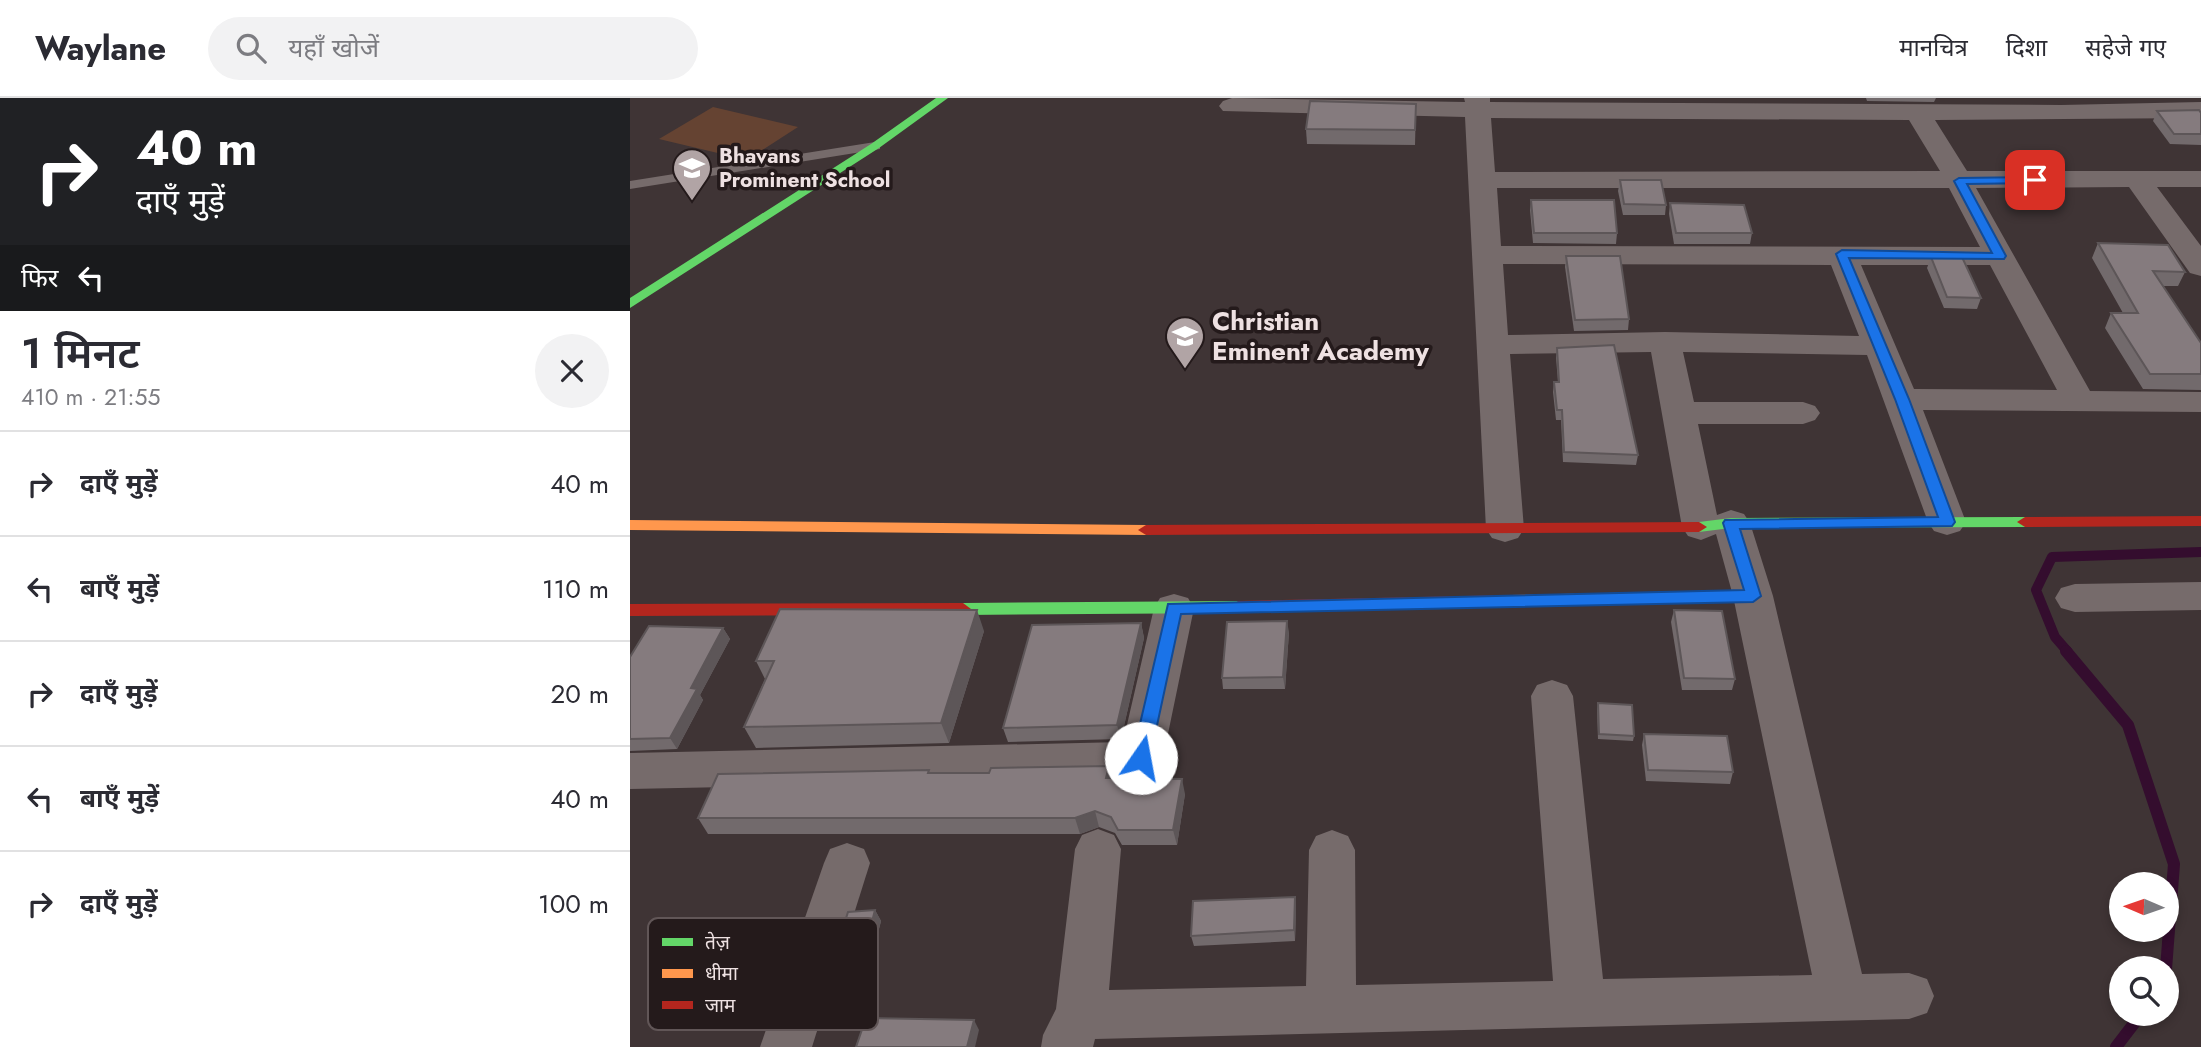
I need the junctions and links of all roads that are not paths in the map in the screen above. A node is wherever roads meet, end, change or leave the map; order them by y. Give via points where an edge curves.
1 (943, 98) edge
2 (1477, 104) edge
3 (1232, 106) dead end
4 (2054, 106) edge
5 (2201, 110) edge
6 (1917, 111) junction
7 (875, 146) junction
8 (2137, 179) junction
9 (2201, 179) edge
10 (1484, 180) junction
11 (1959, 181) junction
12 (630, 185) edge
13 (1489, 254) junction
14 (1842, 254) junction
15 (2000, 256) junction
16 (2201, 267) edge
17 (630, 304) edge
18 (1665, 342) junction
19 (1492, 345) junction
20 (1879, 346) junction
21 (1902, 399) junction
22 (2079, 400) junction
23 (2201, 402) edge
24 (1679, 413) junction
25 (1803, 413) dead end
26 (2201, 521) edge
27 (1947, 522) junction
28 (630, 525) edge
29 (1716, 525) junction
30 (1505, 529) junction
31 (1753, 596) junction
32 (2201, 596) edge
33 (2076, 598) dead end
34 (1174, 608) junction
35 (630, 610) edge
36 (1552, 696) dead end
37 (630, 771) edge
38 (1098, 849) dead end
39 (1332, 850) dead end
40 (847, 863) dead end
41 (829, 918) edge
42 (1909, 996) dead end
43 (1842, 997) junction
44 (1580, 1005) junction
45 (1331, 1009) junction
46 (792, 1030) edge
47 (1074, 1031) edge
48 (786, 1047) edge

1 - 7 street
2 - 3 street
2 - 6 street
2 - 10 street
4 - 5 street
4 - 6 street
6 - 11 street
7 - 12 lane
7 - 17 street
8 - 9 street
8 - 11 street
8 - 16 street
10 - 11 street
10 - 13 street
11 - 15 street
13 - 14 street
13 - 19 street
14 - 15 street
14 - 20 street
15 - 22 street
18 - 19 street
18 - 20 street
18 - 24 street
19 - 30 street
20 - 21 street
21 - 22 street
21 - 27 street
22 - 23 street
24 - 25 street
24 - 29 street
26 - 27 street
27 - 29 street
28 - 30 street
29 - 30 street
29 - 31 street
31 - 34 street
31 - 43 street
32 - 33 street
34 - 35 street
34 - 37 street via 1141,758
36 - 44 street
38 - 47 street
39 - 45 street
40 - 41 street
42 - 43 street
43 - 44 street
44 - 45 street
45 - 47 street
46 - 48 street

